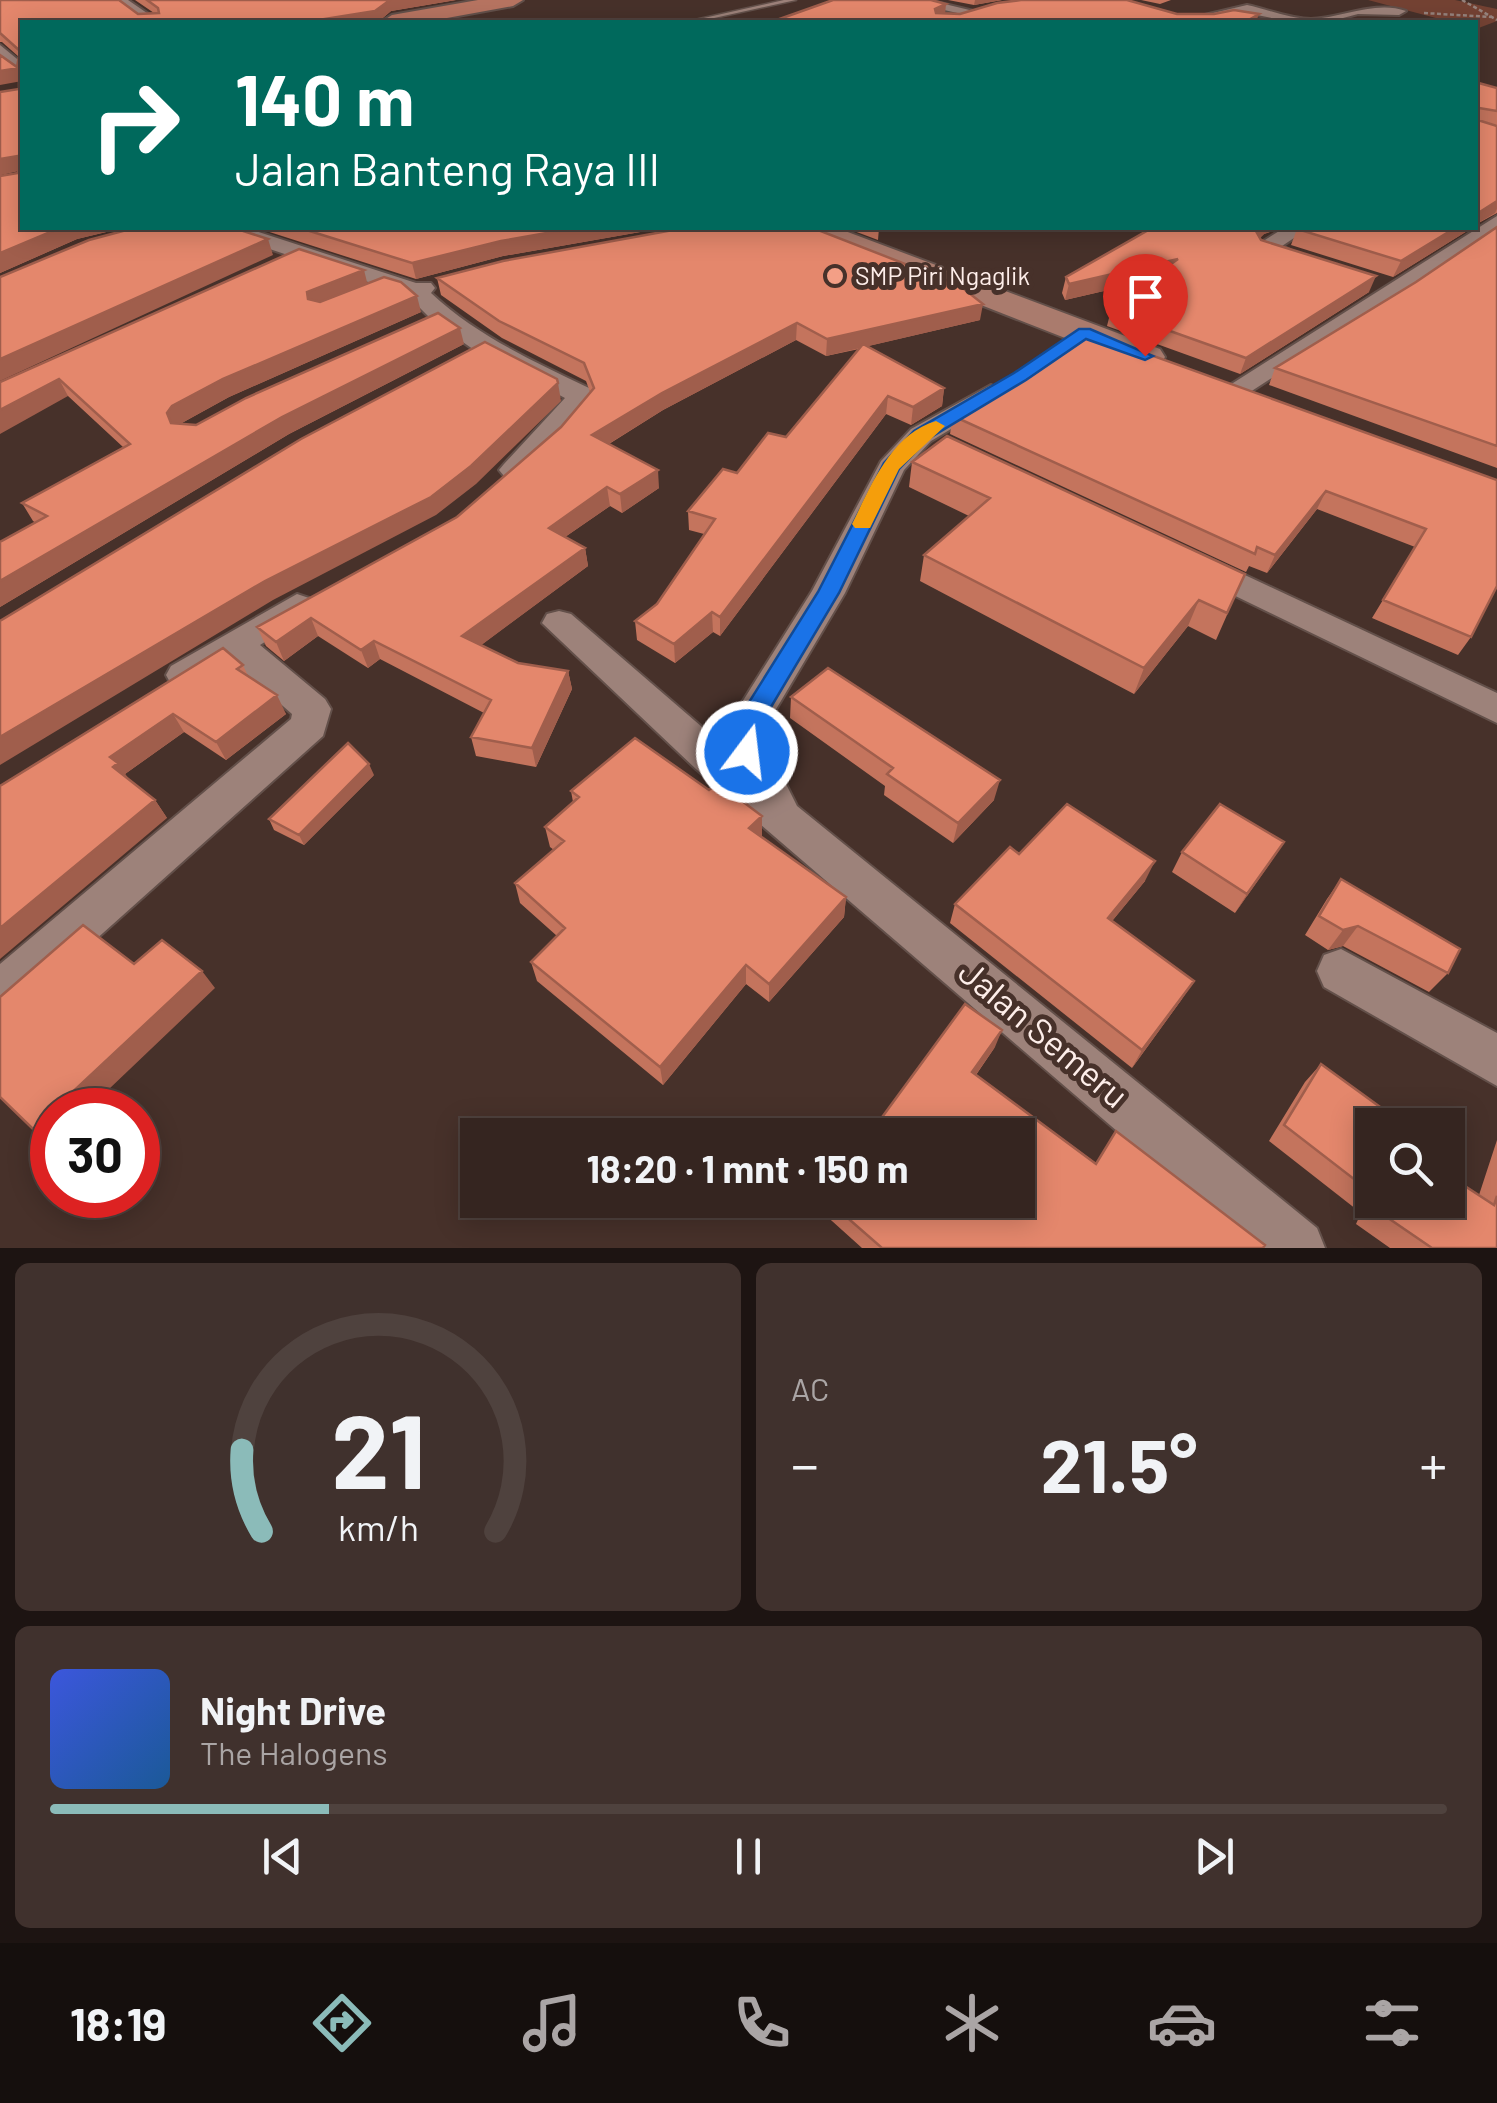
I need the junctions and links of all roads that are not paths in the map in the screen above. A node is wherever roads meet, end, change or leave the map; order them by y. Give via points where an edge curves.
1 (119, 0) edge
2 (513, 0) edge
3 (792, 0) edge
4 (908, 0) edge
5 (994, 7) edge
6 (1398, 11) dead end
7 (960, 19) edge
8 (150, 20) edge
9 (403, 20) edge
10 (699, 20) edge
11 (1189, 20) edge
12 (1301, 20) edge
13 (1319, 20) edge
14 (0, 50) edge
15 (19, 86) edge
16 (1497, 222) edge
17 (232, 230) edge
18 (817, 230) edge
19 (1295, 230) edge
20 (303, 253) junction
21 (1330, 269) edge
22 (268, 270) edge
23 (1364, 280) edge
24 (451, 281) edge
25 (394, 288) junction
26 (1398, 290) junction
27 (442, 316) junction
28 (408, 331) edge
29 (486, 346) junction
30 (455, 362) edge
31 (1020, 376) edge
32 (1207, 379) junction
33 (1273, 404) edge
34 (489, 494) edge
35 (1172, 552) edge
36 (319, 594) edge
37 (559, 623) dead end
38 (235, 644) junction
39 (151, 696) edge
40 (1497, 709) edge
41 (789, 822) junction
42 (1341, 970) dead end
43 (0, 994) edge
44 (1497, 1061) edge
45 (1297, 1248) edge

1 - 8 street
2 - 9 main road
3 - 10 lane
4 - 7 street
5 - 7 street
6 - 13 street via 1358,10
11 - 12 street via 1246,9
14 - 15 street
16 - 26 street
17 - 20 street
18 - 32 street via 988,298 1065,338
19 - 21 street via 1265,247
20 - 22 street
20 - 25 street
23 - 26 street
24 - 25 street
25 - 27 street
26 - 32 street
27 - 28 street
27 - 29 street
29 - 30 street
29 - 34 street via 580,398 551,436
31 - 41 street, Jalan Semeru via 935,442 890,467 828,593 750,726 747,752
32 - 33 street
35 - 40 street
36 - 38 street
37 - 41 street, Jalan Semeru
38 - 39 street
38 - 43 street via 312,708 309,726
41 - 45 street, Jalan Semeru
42 - 44 street

